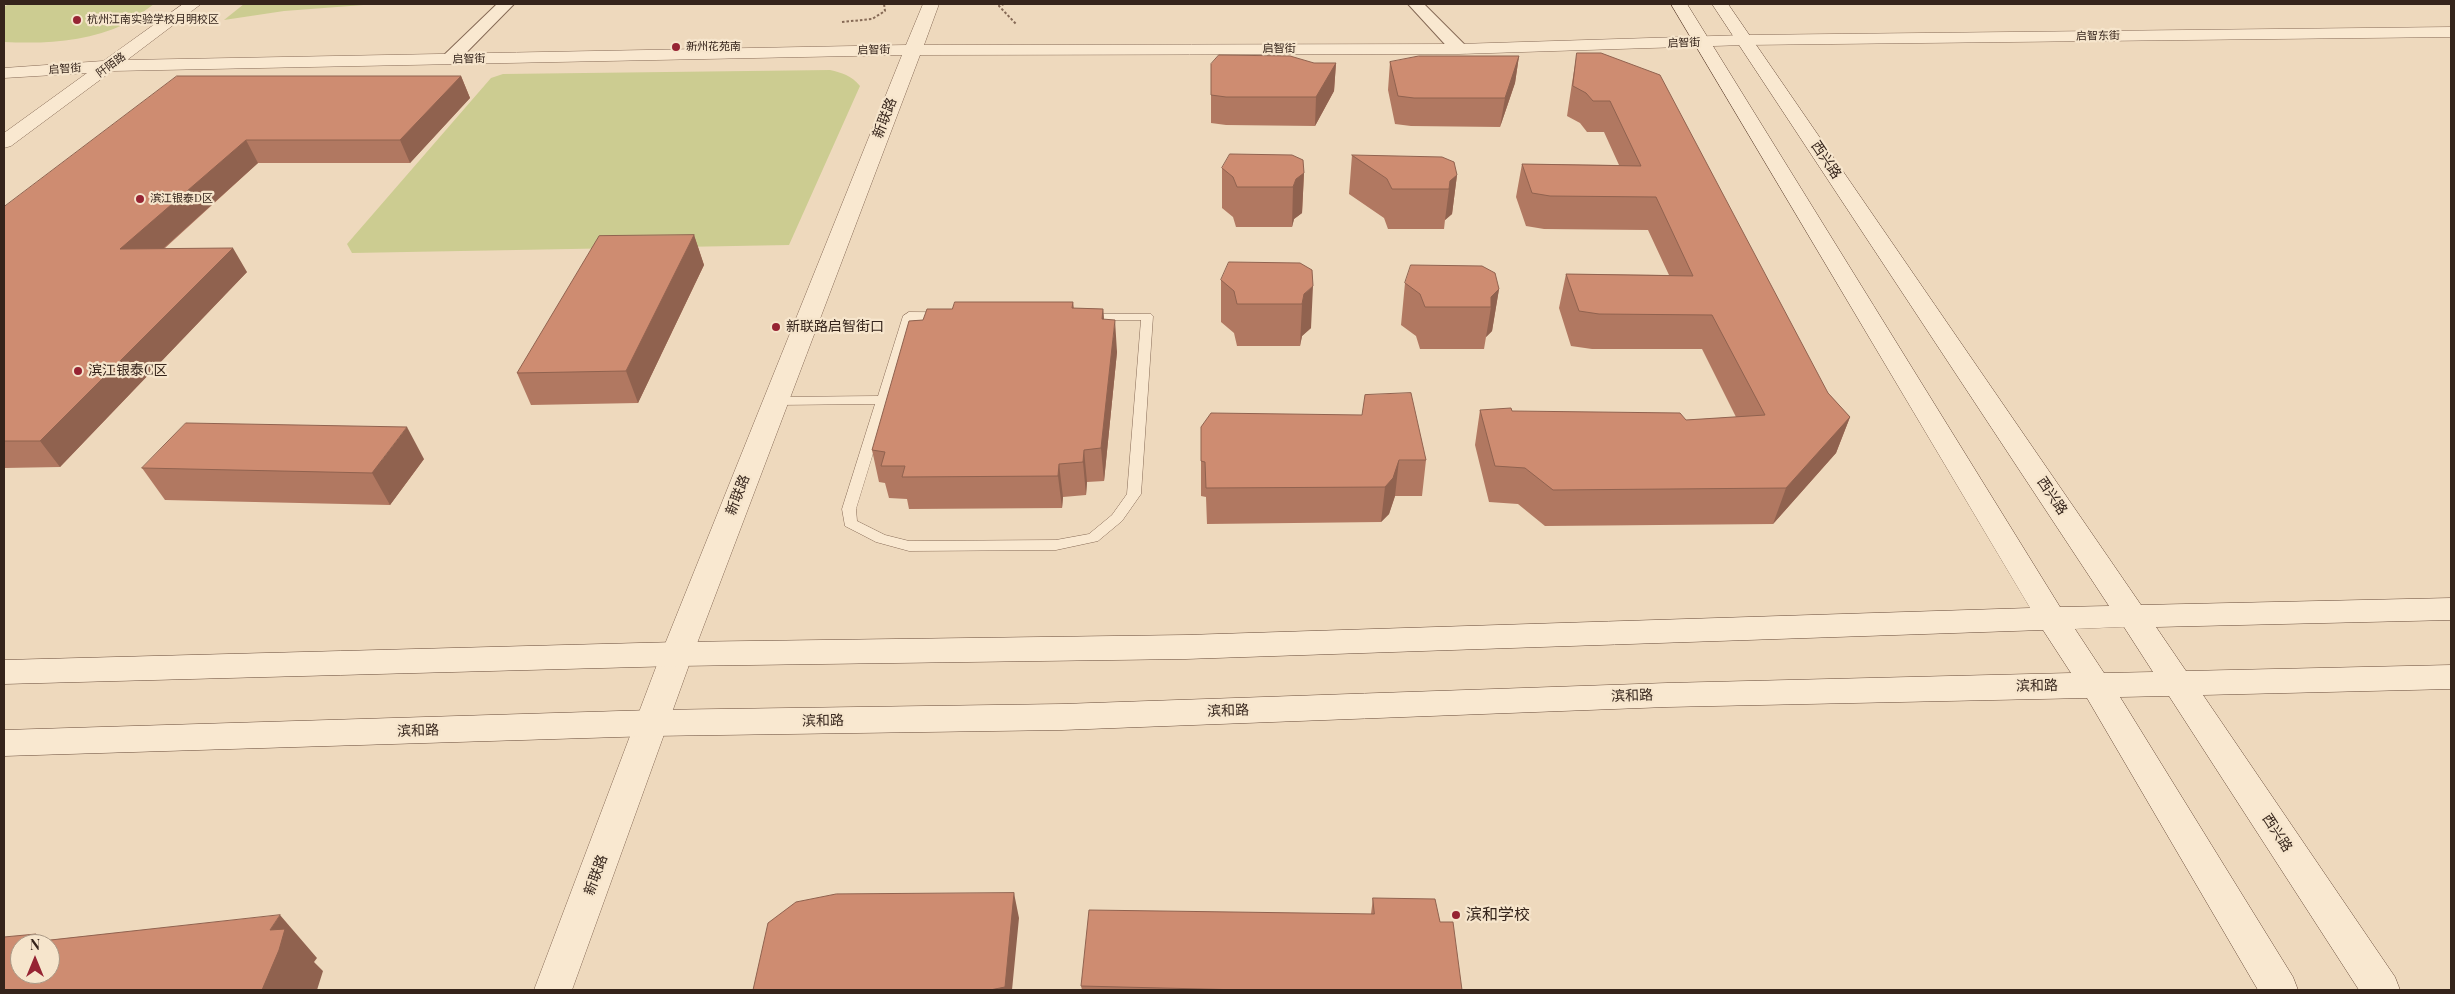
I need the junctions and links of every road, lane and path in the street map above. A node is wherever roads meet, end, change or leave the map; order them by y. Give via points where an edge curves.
1 (192, 4) edge
2 (506, 4) edge
3 (884, 4) edge
4 (931, 4) edge
5 (1004, 4) edge
6 (1416, 4) edge
7 (1679, 4) edge
8 (1720, 4) edge
9 (842, 22) dead end
10 (1017, 24) dead end
11 (2451, 32) edge
12 (1745, 40) junction
13 (1701, 43) junction
14 (1459, 48) junction
15 (912, 50) junction
16 (450, 59) junction
17 (110, 66) junction
18 (4, 73) edge
19 (4, 142) edge
20 (882, 400) junction
21 (775, 401) junction
22 (2451, 609) edge
23 (2132, 616) junction
24 (2052, 619) junction
25 (677, 654) junction
26 (4, 672) edge
27 (2451, 677) edge
28 (2095, 684) junction
29 (2178, 684) junction
30 (652, 723) junction
31 (4, 743) edge
32 (553, 990) edge
33 (2279, 990) edge
34 (2381, 990) edge

1 - 17 main road, 阡陌路
2 - 16 street
3 - 9 path via 885,11 872,19
4 - 15 main road, 新联路
5 - 10 path via 999,6
6 - 14 street
7 - 13 main road
8 - 12 main road, 西兴路
11 - 12 main road, 启智东街
12 - 13 main road, 启智街
12 - 23 main road, 西兴路
13 - 14 main road, 启智街
13 - 24 main road
14 - 15 main road, 启智街
15 - 16 main road, 启智街
15 - 21 main road, 新联路
16 - 17 main road, 启智街
17 - 18 main road, 启智街
17 - 19 main road, 阡陌路
20 - 20 lane via 849,509 850,524 881,539 909,546 1056,545 1094,538 1117,518 1134,494 1147,316 909,316
20 - 21 lane
21 - 25 main road, 新联路
22 - 23 main road
23 - 24 main road
23 - 29 main road, 西兴路
24 - 25 main road via 1186,647
24 - 28 main road
25 - 26 main road
25 - 30 main road, 新联路
27 - 29 main road, 滨和路
28 - 29 main road, 滨和路
28 - 30 main road, 滨和路 via 1667,695 1062,717
28 - 33 main road
29 - 34 main road, 西兴路
30 - 31 main road, 滨和路
30 - 32 main road, 新联路

